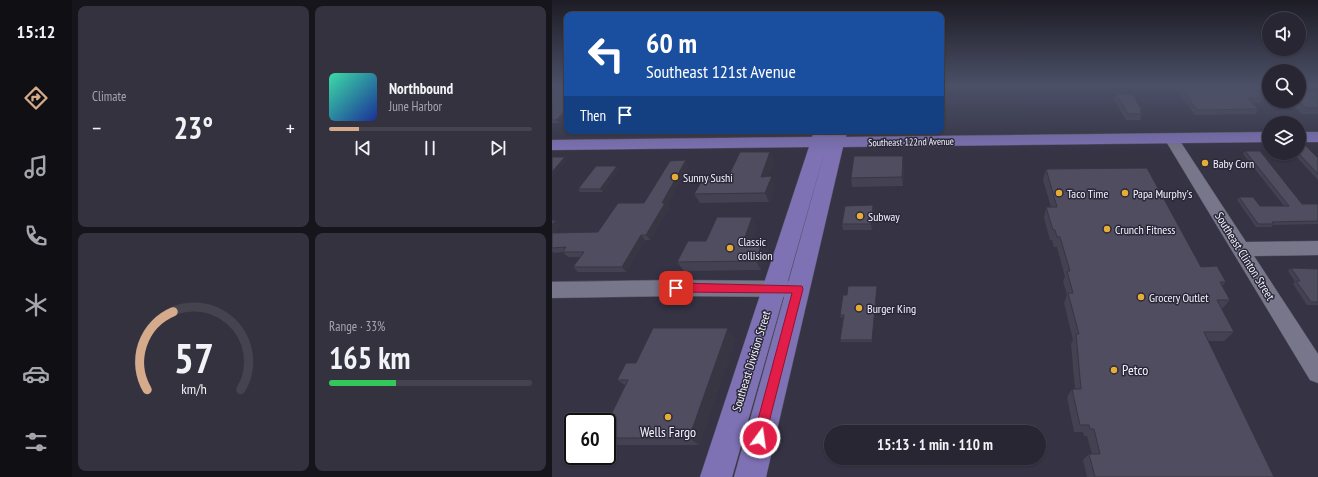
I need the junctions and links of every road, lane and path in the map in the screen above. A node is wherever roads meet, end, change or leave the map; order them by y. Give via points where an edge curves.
1 (829, 137) edge
2 (1262, 137) edge
3 (1306, 137) edge
4 (1318, 137) edge
5 (1171, 138) junction
6 (552, 145) edge
7 (1318, 248) edge
8 (1241, 249) junction
9 (785, 289) junction
10 (552, 290) edge
11 (1318, 373) edge
12 (716, 477) edge
13 (750, 477) edge

1 - 5 main road, Southeast 122nd Avenue
1 - 6 main road, Southeast 122nd Avenue
1 - 9 main road, Southeast Division Street
2 - 5 main road, Southeast 122nd Avenue
3 - 4 main road
5 - 8 street, Southeast Clinton Street
7 - 8 street
8 - 11 street, Southeast Clinton Street
9 - 10 street
9 - 12 main road, Southeast Division Street
9 - 13 main road, Southeast Division Street

